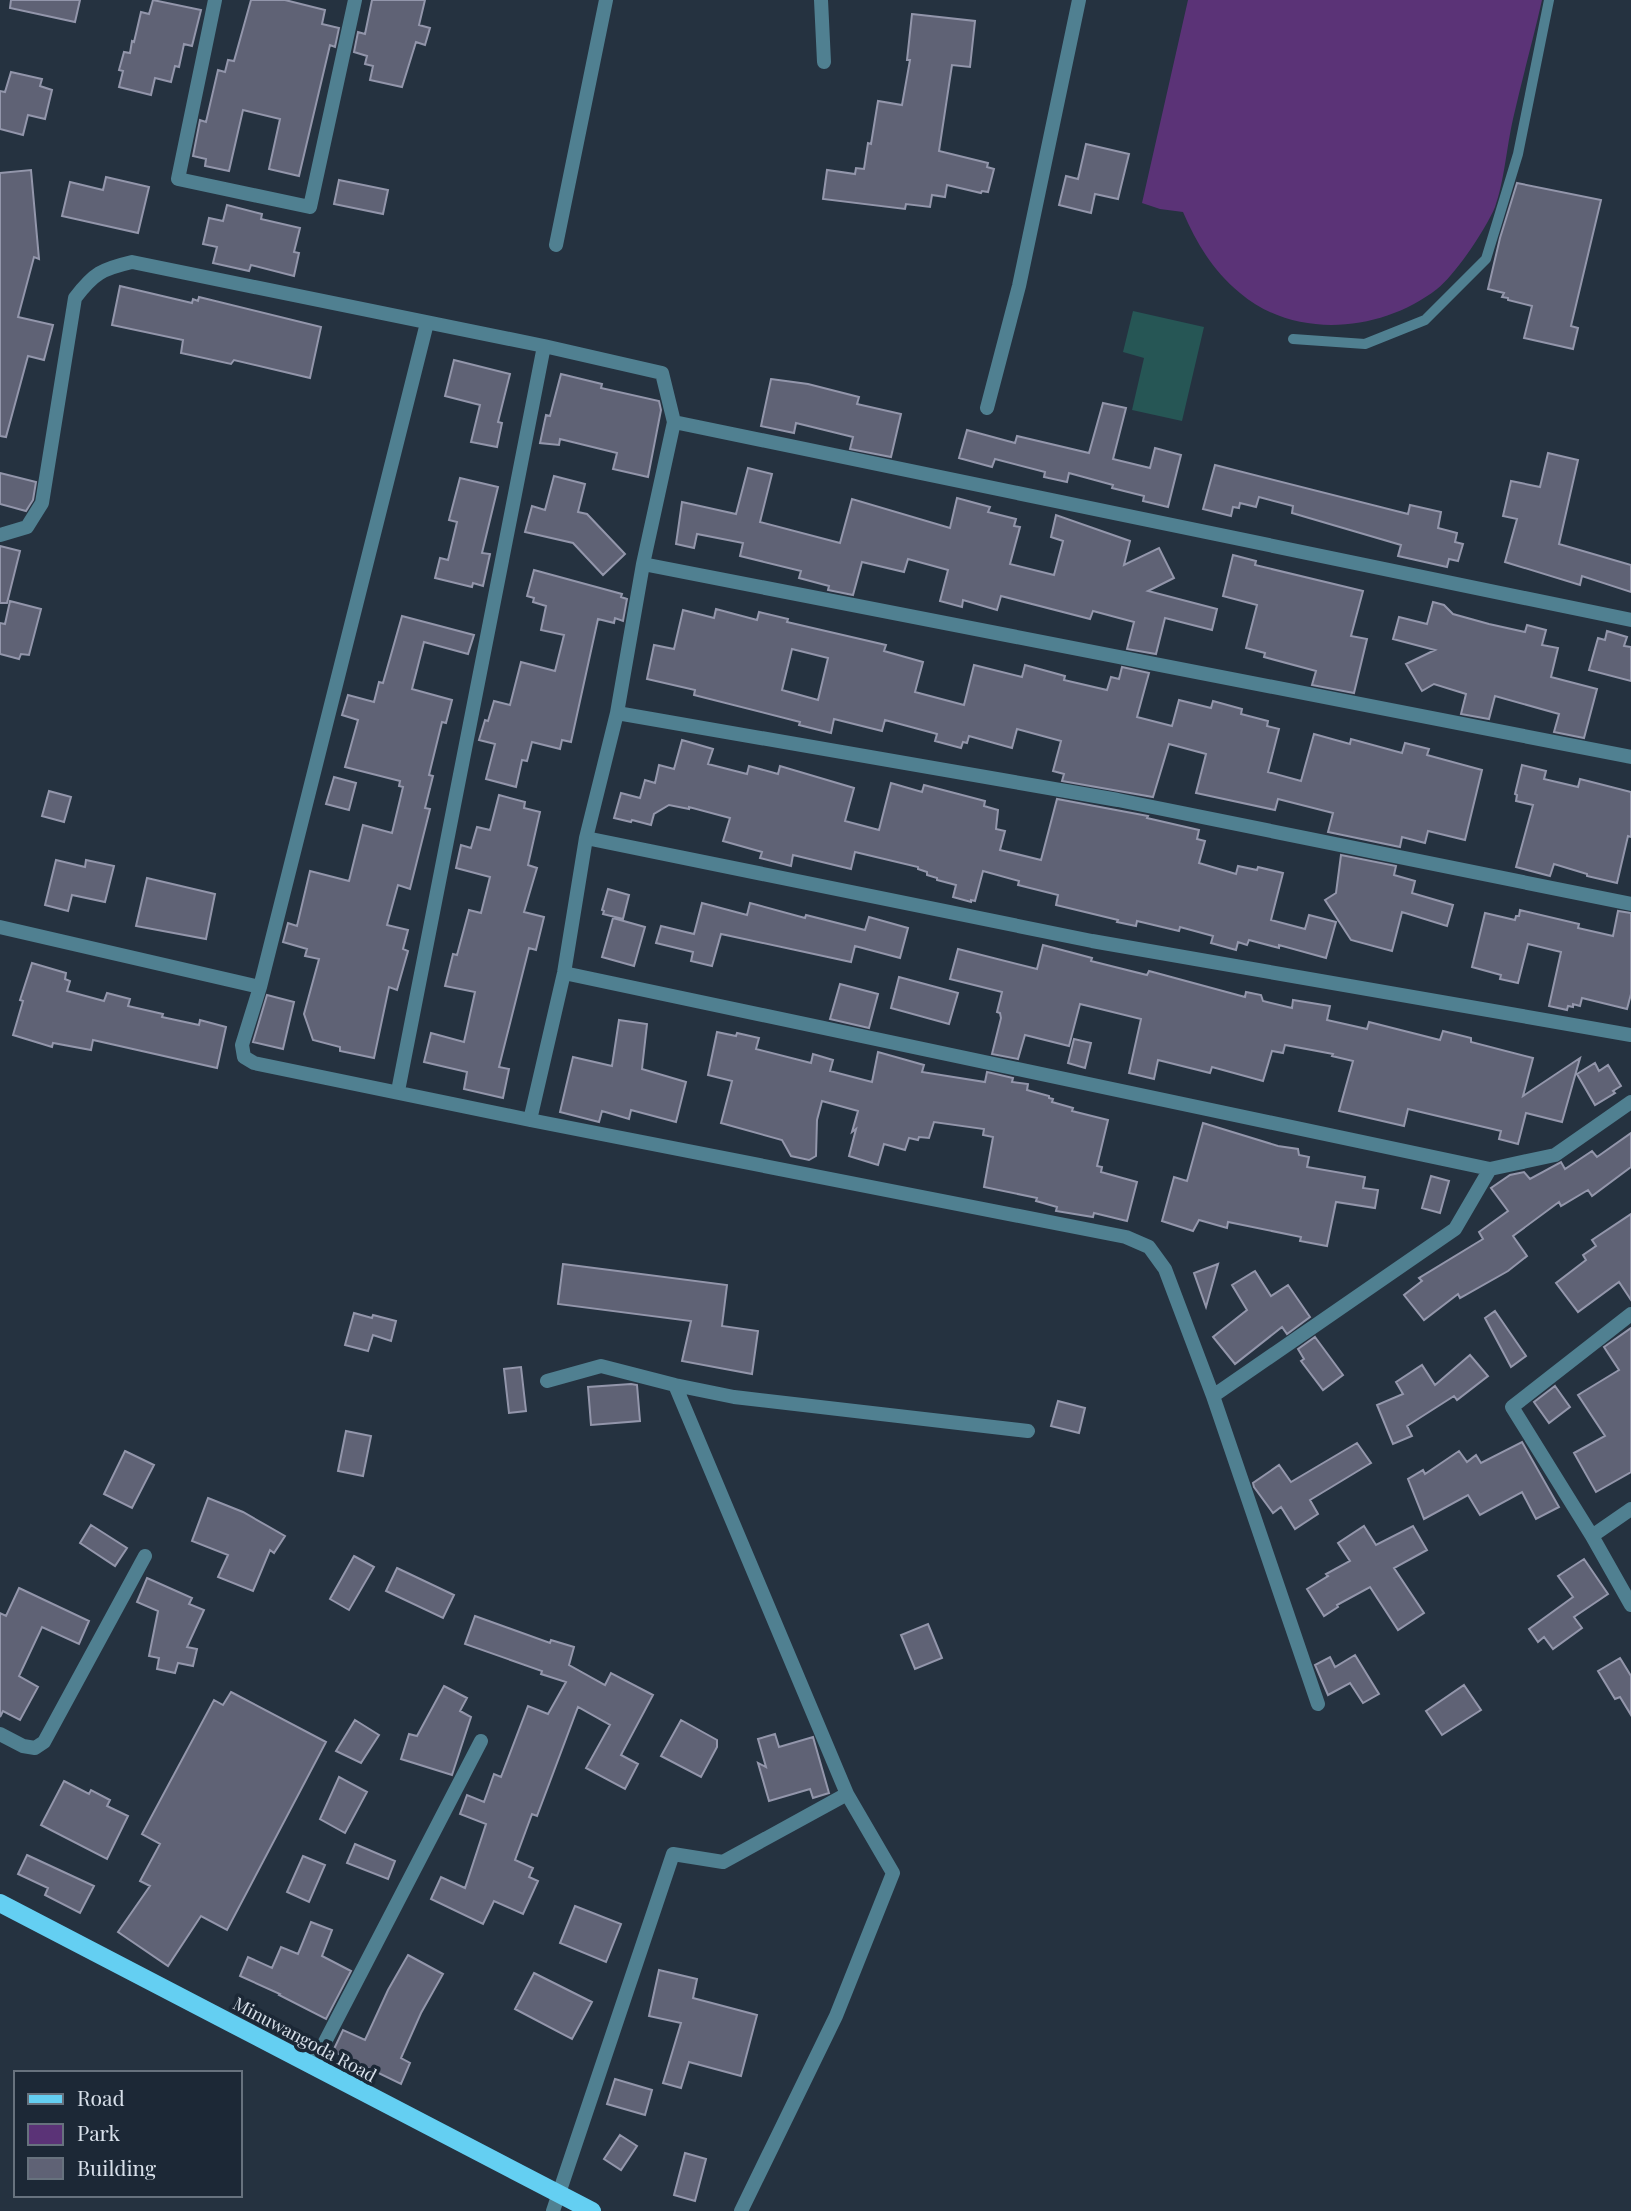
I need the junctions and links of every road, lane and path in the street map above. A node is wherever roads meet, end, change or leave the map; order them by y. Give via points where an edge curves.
1 (215, 0) edge
2 (355, 0) edge
3 (606, 0) edge
4 (821, 0) edge
5 (1079, 0) edge
6 (1549, 0) edge
7 (824, 62) dead end
8 (556, 245) dead end
9 (427, 323) junction
10 (1293, 340) dead end
11 (544, 346) junction
12 (988, 408) dead end
13 (674, 422) junction
14 (0, 535) edge
15 (643, 564) junction
16 (1631, 620) edge
17 (617, 713) junction
18 (1631, 757) edge
19 (586, 838) junction
20 (1631, 904) edge
21 (0, 928) edge
22 (564, 972) junction
23 (260, 987) junction
24 (1631, 1035) edge
25 (398, 1091) junction
26 (1631, 1102) edge
27 (530, 1120) junction
28 (1490, 1169) junction
29 (1631, 1314) edge
30 (547, 1381) dead end
31 (675, 1385) junction
32 (1213, 1396) junction
33 (1028, 1431) dead end
34 (1631, 1509) edge
35 (1592, 1536) junction
36 (145, 1556) dead end
37 (1631, 1605) edge
38 (1318, 1704) dead end
39 (0, 1734) edge
40 (481, 1741) dead end
41 (847, 1794) junction
42 (0, 1903) edge
43 (312, 2067) junction
44 (555, 2203) edge
45 (592, 2211) edge
46 (741, 2211) edge

1 - 2 street via 178,179 310,207
3 - 8 street
4 - 7 street
5 - 12 street via 1020,286
6 - 10 lane via 1518,154 1486,259 1425,320 1365,344
9 - 11 street
9 - 14 street via 132,262 112,267 90,278 75,298 41,503 27,527
9 - 23 street
11 - 13 street via 662,373
11 - 25 street
13 - 15 street
13 - 16 street
15 - 17 street
15 - 18 street
17 - 19 street
17 - 20 street via 1118,800
19 - 22 street
19 - 24 street via 1092,941
21 - 23 street
22 - 27 street
22 - 28 street
23 - 25 street via 242,1045 244,1058
25 - 27 street
26 - 28 street via 1555,1155
27 - 32 street via 1126,1237 1149,1247 1165,1269
28 - 32 street via 1455,1229
29 - 35 street via 1512,1407
30 - 31 street via 601,1366
31 - 33 street via 734,1397
31 - 41 street
32 - 38 street
34 - 35 street
35 - 37 street
36 - 39 street via 44,1742 35,1748 23,1746
40 - 43 street
41 - 44 street via 723,1862 673,1854
41 - 46 street via 893,1873 836,2016
42 - 43 main road, Minuwangoda Road
43 - 44 main road, Minuwangoda Road
44 - 45 main road, Minuwangoda Road

